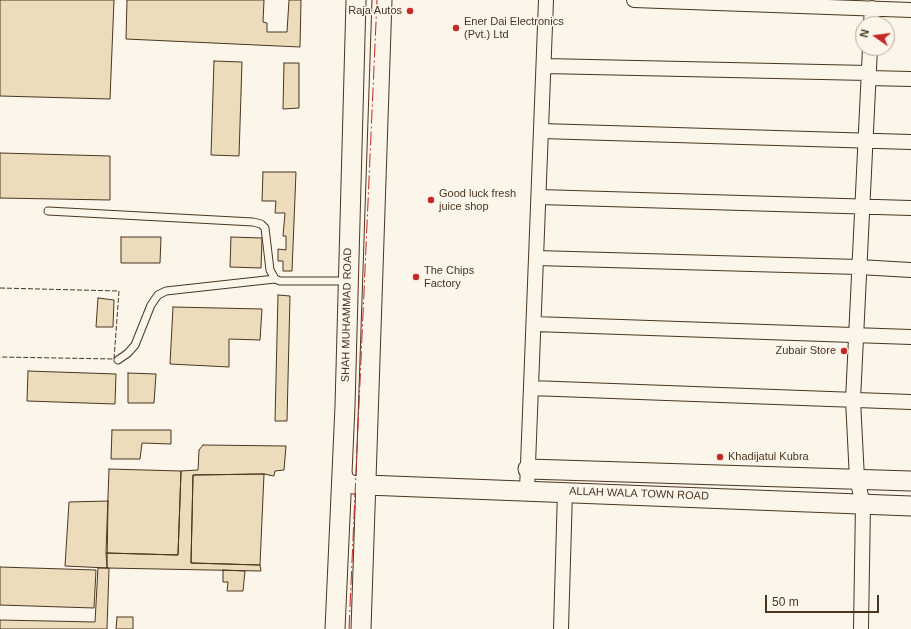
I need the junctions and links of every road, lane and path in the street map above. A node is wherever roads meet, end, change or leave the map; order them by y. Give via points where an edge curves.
1 (356, 0) edge
2 (382, 0) edge
3 (546, 0) edge
4 (634, 0) edge
5 (872, 8) junction
6 (911, 10) edge
7 (872, 16) edge
8 (869, 56) edge
9 (544, 66) junction
10 (868, 75) junction
11 (911, 79) edge
12 (541, 131) junction
13 (865, 140) junction
14 (911, 142) edge
15 (539, 197) junction
16 (862, 206) junction
17 (911, 208) edge
18 (48, 211) dead end
19 (536, 258) junction
20 (859, 267) junction
21 (911, 270) edge
22 (274, 279) junction
23 (347, 282) junction
24 (534, 324) junction
25 (856, 335) junction
26 (911, 336) edge
27 (118, 360) dead end
28 (531, 388) junction
29 (853, 400) junction
30 (911, 402) edge
31 (344, 422) junction
32 (368, 422) junction
33 (528, 469) junction
34 (342, 471) junction
35 (856, 479) junction
36 (366, 481) junction
37 (911, 481) edge
38 (527, 490) junction
39 (565, 491) junction
40 (863, 504) junction
41 (911, 506) edge
42 (335, 629) edge
43 (361, 629) edge
44 (561, 629) edge
45 (861, 629) edge

1 - 23 main road, SHAH MUHAMMAD ROAD
2 - 32 main road
3 - 9 street
4 - 5 street
5 - 6 street
5 - 7 street
8 - 10 street
9 - 10 street
9 - 12 street
10 - 11 street
10 - 13 street
12 - 13 street
12 - 15 street
13 - 14 street
13 - 16 street
15 - 16 street
15 - 19 street
16 - 17 street
16 - 20 street
18 - 22 lane via 261,224 265,228 270,270
19 - 20 street
19 - 24 street
20 - 21 street
20 - 25 street
22 - 23 lane
22 - 27 lane via 166,291 158,295 151,305 135,345
23 - 31 main road, SHAH MUHAMMAD ROAD
24 - 25 street
24 - 28 street
25 - 26 street
25 - 29 street
28 - 29 street
28 - 33 street
29 - 30 street
29 - 35 street
31 - 32 street via 358,414 363,415
31 - 34 main road, SHAH MUHAMMAD ROAD
32 - 36 main road
33 - 35 main road, ALLAH WALA TOWN ROAD
33 - 38 street
34 - 36 street via 345,480 353,485
34 - 42 main road, SHAH MUHAMMAD ROAD
35 - 37 main road, ALLAH WALA TOWN ROAD
35 - 40 street
36 - 38 main road, ALLAH WALA TOWN ROAD
36 - 43 main road
38 - 39 main road, ALLAH WALA TOWN ROAD
39 - 40 main road, ALLAH WALA TOWN ROAD
39 - 44 street
40 - 41 main road, ALLAH WALA TOWN ROAD
40 - 45 street

